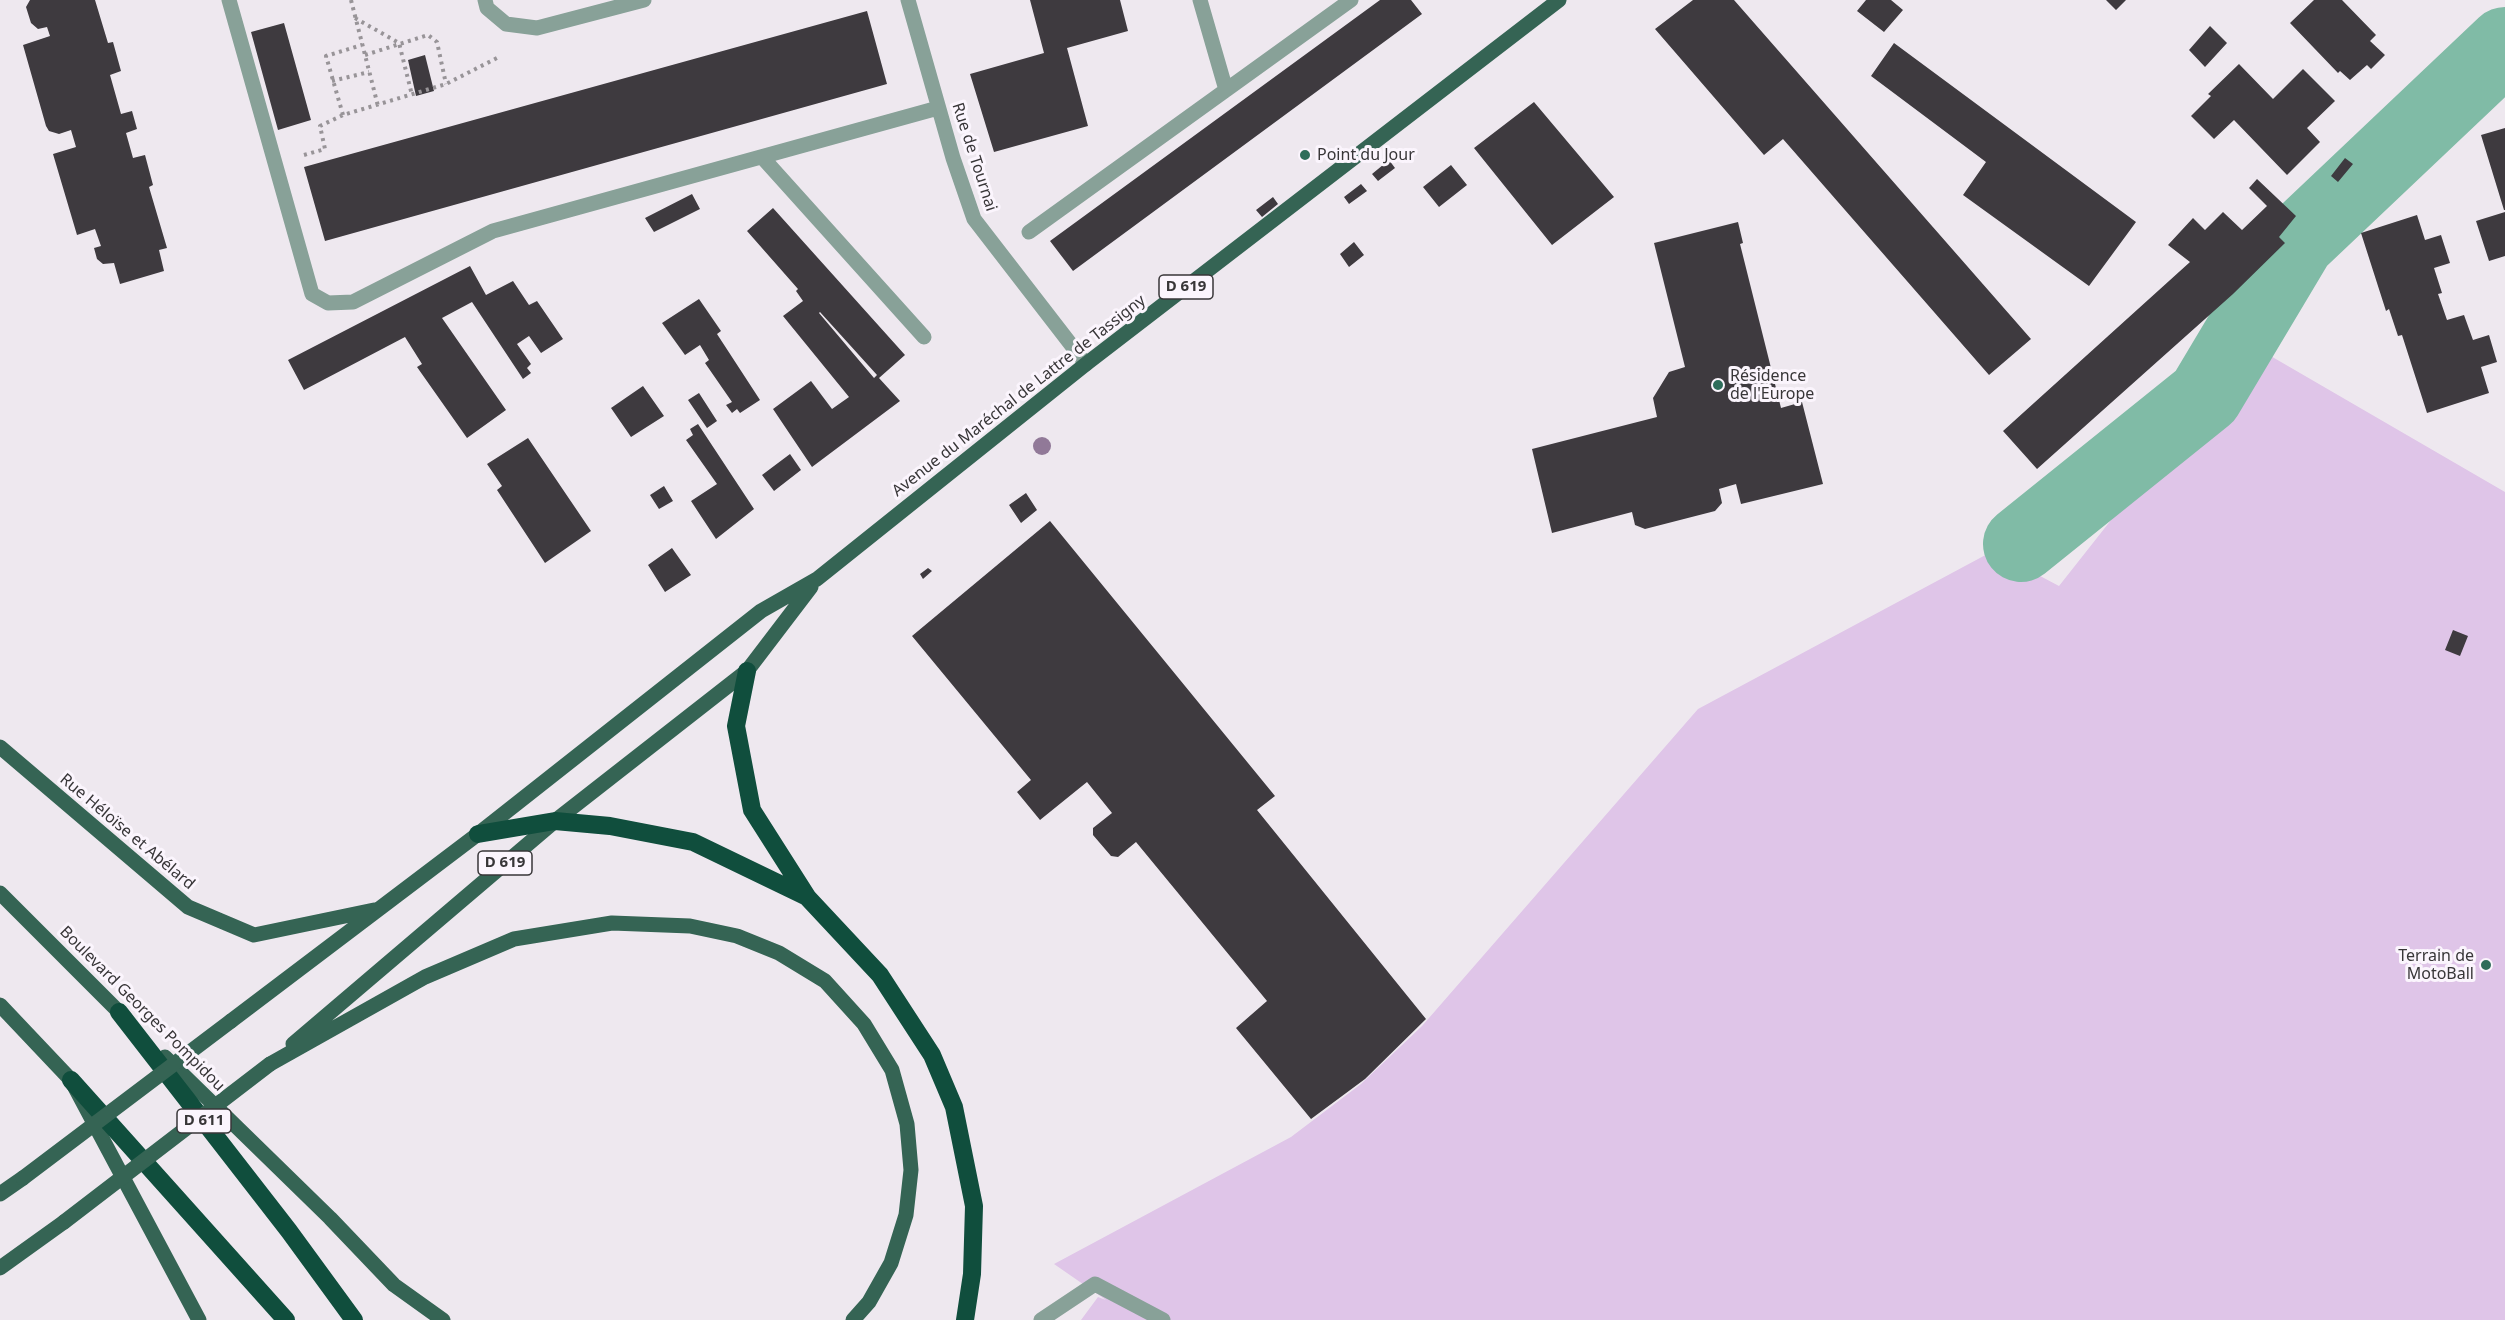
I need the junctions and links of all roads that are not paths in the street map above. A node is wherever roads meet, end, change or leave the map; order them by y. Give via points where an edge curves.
1 (229, 0) edge
2 (485, 0) edge
3 (644, 0) edge
4 (908, 0) edge
5 (1200, 0) edge
6 (1351, 0) edge
7 (1559, 0) edge
8 (1226, 90) junction
9 (938, 108) junction
10 (762, 157) junction
11 (1029, 232) dead end
12 (924, 337) dead end
13 (1086, 364) junction
14 (817, 579) junction
15 (747, 671) junction
16 (0, 747) edge
17 (555, 821) junction
18 (478, 834) junction
19 (0, 893) edge
20 (808, 898) junction
21 (380, 909) junction
22 (0, 1005) edge
23 (119, 1012) junction
24 (270, 1064) junction
25 (71, 1080) junction
26 (0, 1194) edge
27 (0, 1268) edge
28 (199, 1320) edge
29 (286, 1320) edge
30 (354, 1320) edge
31 (443, 1320) edge
32 (853, 1320) edge
33 (965, 1320) edge
34 (1041, 1320) edge
35 (1163, 1320) edge

1 - 10 street via 312,294 328,303 353,302 493,231
2 - 3 street via 487,8 506,24 537,28
4 - 9 street, Rue de Tournai
5 - 8 street
6 - 8 street
7 - 13 main road, Avenue du Maréchal de Lattre de Tassigny / D 619
8 - 11 street
9 - 10 street
9 - 13 street, Rue de Tournai via 974,219
10 - 12 street
13 - 14 main road, Avenue du Maréchal de Lattre de Tassigny / D 619
14 - 15 main road, D 619
14 - 18 main road, D 619 via 761,611
15 - 17 main road, D 619
15 - 20 highway via 736,726 752,810
16 - 21 main road, Rue Héloïse et Abélard via 188,907 254,935
17 - 18 highway
17 - 20 highway via 610,826 693,842
17 - 24 main road, D 619
18 - 21 main road, D 619
19 - 23 main road, Boulevard Georges Pompidou
20 - 33 highway via 880,975 932,1055 954,1107 974,1206 972,1274
21 - 26 main road, D 619, bridge
22 - 25 main road
23 - 30 highway, D 611
23 - 31 main road, Boulevard Georges Pompidou via 394,1285
24 - 27 main road, D 619, bridge
24 - 32 main road via 425,977 514,939 612,923 690,926 737,936 779,953 825,981 864,1024 892,1070 907,1124 910,1170 906,1215 891,1263 869,1302
25 - 28 main road
25 - 29 highway
34 - 35 street via 1095,1284

